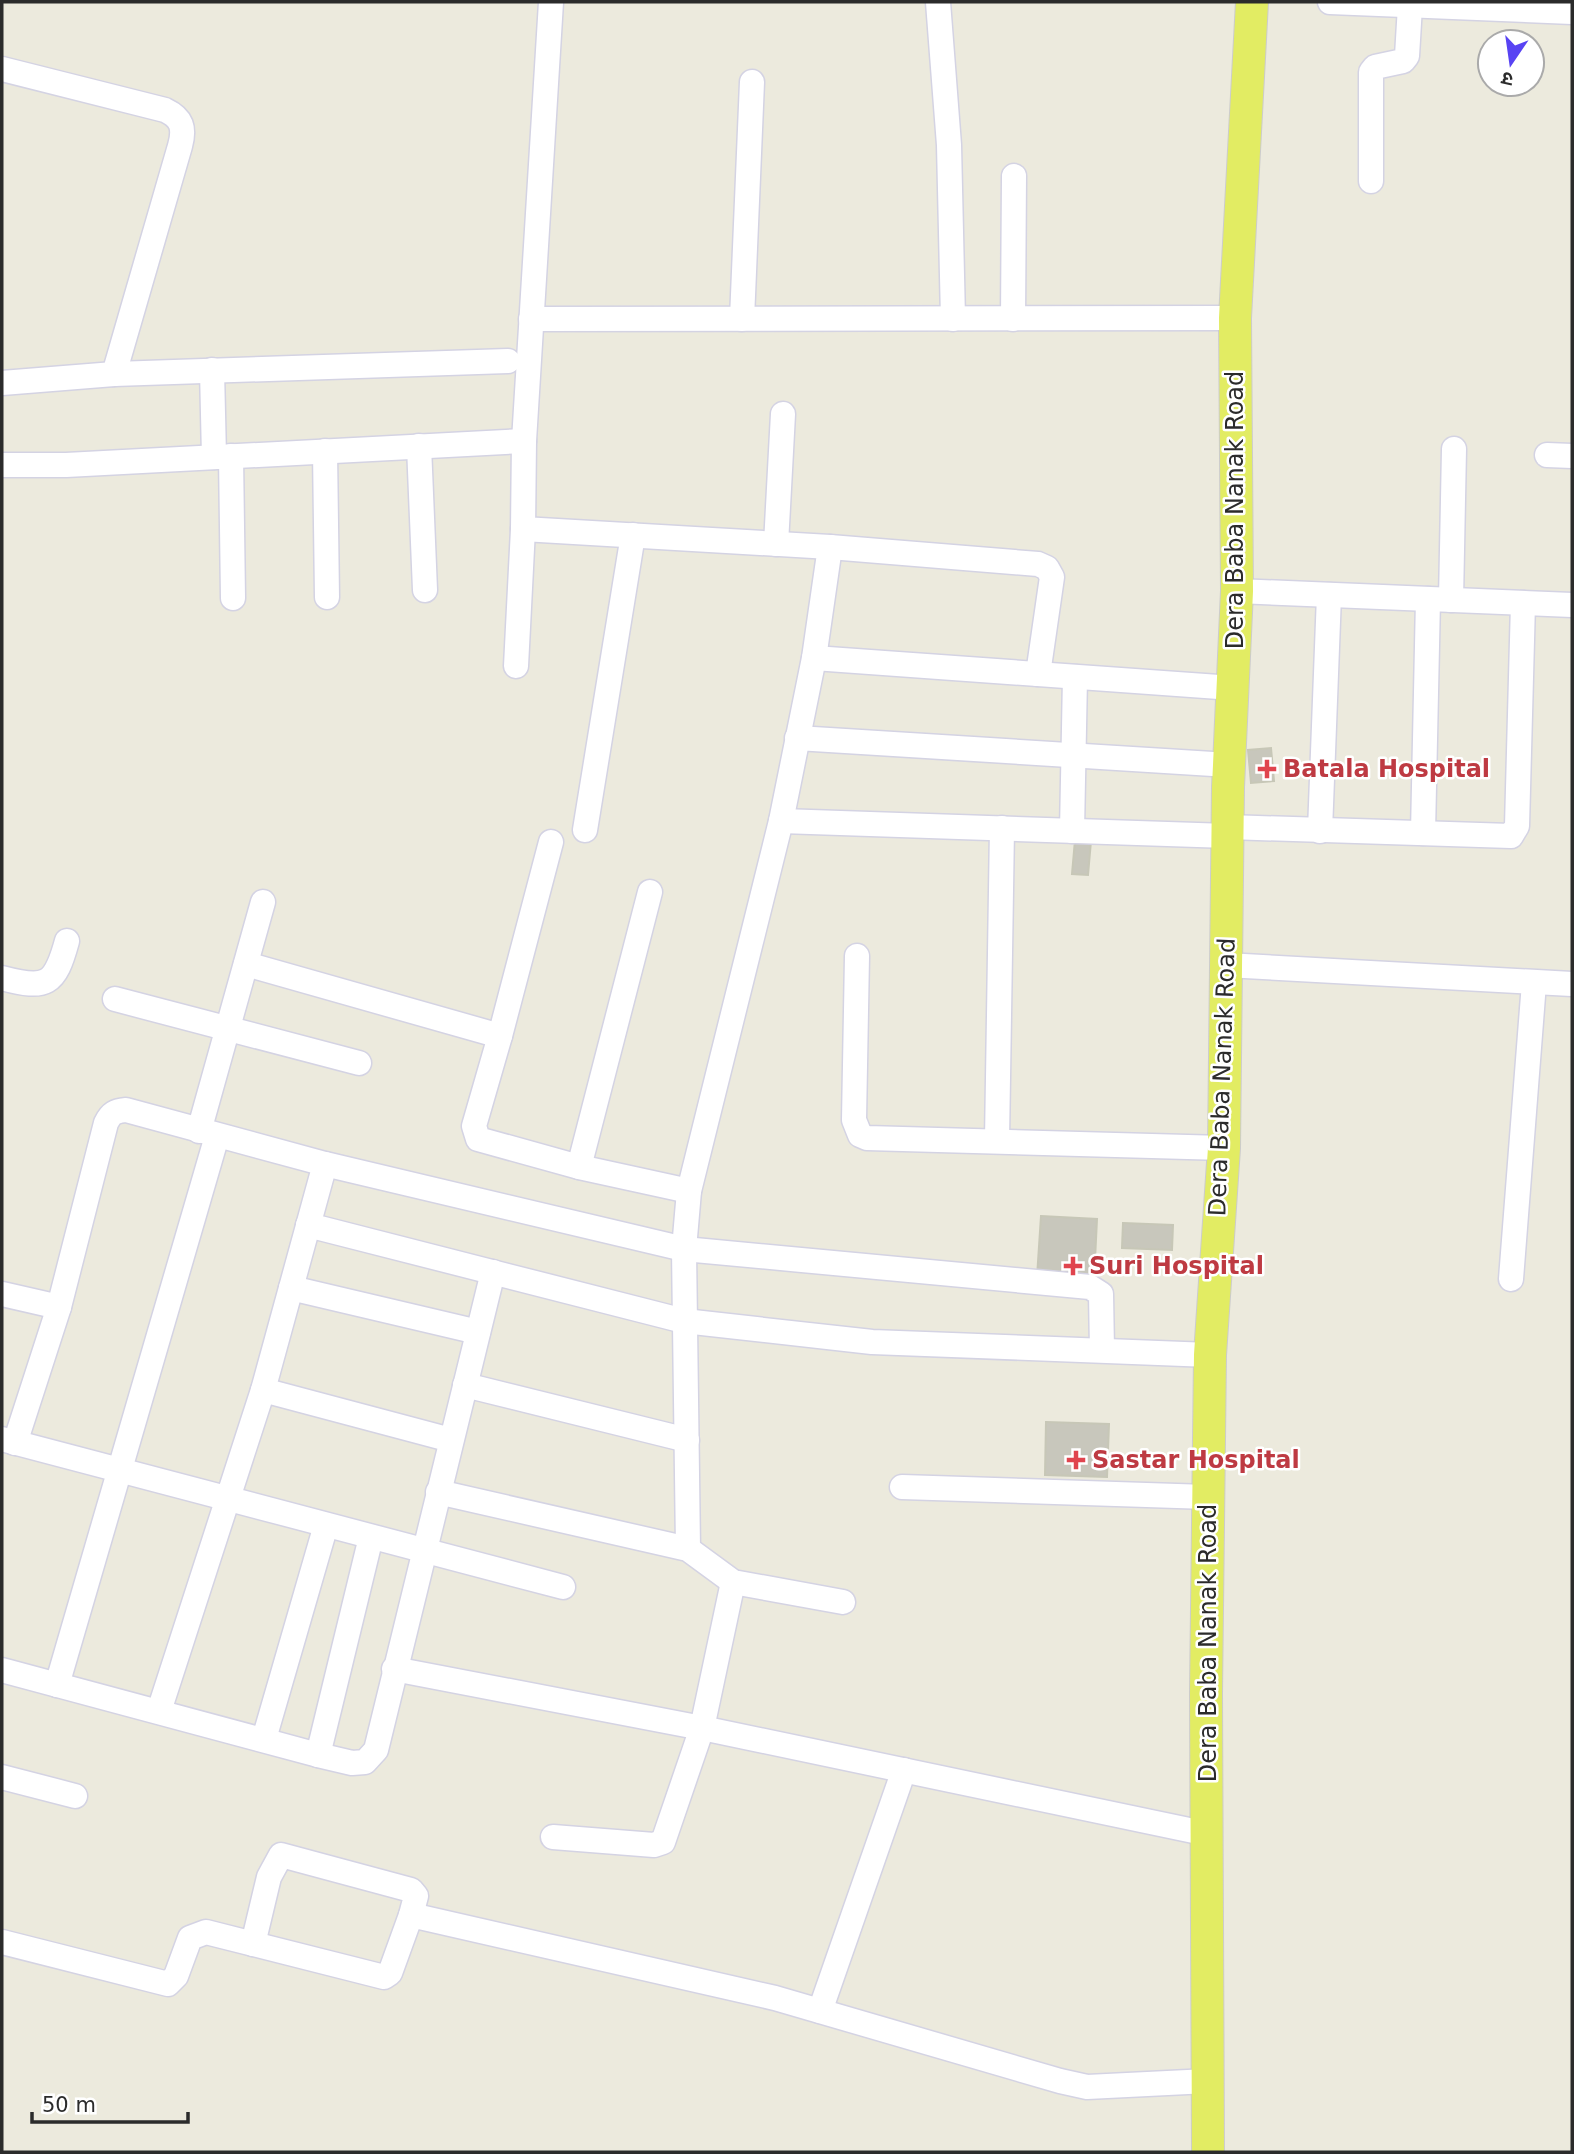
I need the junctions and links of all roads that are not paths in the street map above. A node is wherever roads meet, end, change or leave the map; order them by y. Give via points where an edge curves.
1 (551, 2) edge
2 (938, 2) edge
3 (1252, 2) edge
4 (1330, 2) edge
5 (1410, 6) junction
6 (1572, 12) edge
7 (2, 69) edge
8 (751, 82) dead end
9 (1014, 176) dead end
10 (1371, 181) dead end
11 (1235, 318) junction
12 (531, 319) junction
13 (742, 319) junction
14 (953, 319) junction
15 (1013, 319) junction
16 (508, 361) dead end
17 (212, 370) junction
18 (114, 374) junction
19 (2, 383) edge
20 (783, 414) dead end
21 (524, 441) junction
22 (419, 446) junction
23 (1454, 449) dead end
24 (325, 451) junction
25 (1547, 455) dead end
26 (1572, 456) edge
27 (223, 457) junction
28 (2, 465) edge
29 (523, 529) junction
30 (633, 535) junction
31 (776, 544) junction
32 (830, 547) junction
33 (425, 590) dead end
34 (1237, 591) junction
35 (1329, 595) junction
36 (327, 597) dead end
37 (233, 598) dead end
38 (1439, 599) junction
39 (1523, 603) junction
40 (1572, 605) edge
41 (814, 657) junction
42 (516, 666) dead end
43 (1038, 674) junction
44 (1074, 677) junction
45 (1233, 688) junction
46 (797, 738) junction
47 (1073, 756) junction
48 (1229, 765) junction
49 (781, 821) junction
50 (1003, 828) junction
51 (585, 830) dead end
52 (1072, 831) junction
53 (1320, 831) junction
54 (1228, 832) junction
55 (1423, 833) junction
56 (551, 842) dead end
57 (650, 892) dead end
58 (263, 901) dead end
59 (66, 940) dead end
60 (857, 956) dead end
61 (246, 964) junction
62 (1226, 965) junction
63 (2, 978) edge
64 (1534, 983) junction
65 (1572, 984) edge
66 (115, 999) dead end
67 (228, 1028) junction
68 (500, 1036) junction
69 (359, 1063) dead end
70 (208, 1133) junction
71 (997, 1140) junction
72 (1224, 1148) junction
73 (325, 1164) junction
74 (579, 1167) junction
75 (689, 1191) junction
76 (308, 1225) junction
77 (684, 1249) junction
78 (492, 1272) junction
79 (1511, 1279) dead end
80 (291, 1288) junction
81 (2, 1294) edge
82 (59, 1307) junction
83 (684, 1321) junction
84 (478, 1332) junction
85 (1102, 1350) junction
86 (1210, 1355) junction
87 (465, 1385) junction
88 (263, 1390) junction
89 (451, 1440) junction
90 (687, 1440) junction
91 (8, 1441) edge
92 (118, 1467) junction
93 (902, 1487) dead end
94 (438, 1492) junction
95 (1208, 1497) junction
96 (226, 1499) junction
97 (326, 1525) junction
98 (371, 1537) junction
99 (688, 1549) junction
100 (425, 1551) junction
101 (733, 1582) junction
102 (563, 1587) dead end
103 (843, 1602) dead end
104 (394, 1669) junction
105 (2, 1670) edge
106 (57, 1685) junction
107 (159, 1711) junction
108 (702, 1728) junction
109 (264, 1739) junction
110 (318, 1755) junction
111 (904, 1770) junction
112 (2, 1777) edge
113 (75, 1796) dead end
114 (1208, 1834) junction
115 (554, 1837) dead end
116 (411, 1915) junction
117 (2, 1942) edge
118 (253, 1944) junction
119 (820, 2011) junction
120 (1208, 2081) junction
121 (1208, 2152) edge

1 - 12 street
2 - 14 street via 949,145
3 - 11 main road, Dera Baba Nanak Road
4 - 5 street
5 - 6 street
5 - 10 street via 1407,56 1371,72
7 - 18 street via 164,110 178,116 182,125 180,146
8 - 13 street
9 - 15 street
11 - 15 street
11 - 34 main road, Dera Baba Nanak Road
12 - 13 street
12 - 21 street
13 - 14 street
14 - 15 street
16 - 17 street
17 - 18 street
17 - 27 street
18 - 19 street
20 - 31 street
21 - 22 street
21 - 29 street
22 - 24 street
22 - 33 street
23 - 38 street
24 - 27 street
24 - 36 street
25 - 26 street
27 - 28 street
27 - 37 street
29 - 30 street
29 - 42 street
30 - 31 street
30 - 51 street
31 - 32 street
32 - 41 street
32 - 43 street via 1047,568 1052,577
34 - 35 street
34 - 45 main road, Dera Baba Nanak Road
35 - 38 street
35 - 53 street
38 - 39 street
38 - 55 street
39 - 40 street
39 - 55 street via 1515,832 1504,837
41 - 43 street
41 - 46 street
43 - 44 street
44 - 45 street
44 - 47 street
45 - 48 main road, Dera Baba Nanak Road
46 - 47 street
46 - 49 street
47 - 48 street
47 - 52 street
48 - 54 main road, Dera Baba Nanak Road
49 - 50 street
49 - 75 street
50 - 52 street
50 - 71 street
52 - 54 street
53 - 54 street
53 - 55 street
54 - 62 main road, Dera Baba Nanak Road
56 - 68 street
57 - 74 street
58 - 61 street
59 - 63 street via 52,979 29,985
60 - 71 street via 855,1120 860,1135
61 - 67 street
61 - 68 street
62 - 64 street
62 - 72 main road, Dera Baba Nanak Road
64 - 65 street
64 - 79 street
66 - 67 street
67 - 69 street
67 - 70 street
68 - 74 street via 474,1126 478,1139
70 - 73 street
70 - 82 street via 127,1110 110,1114
70 - 92 street
71 - 72 street
72 - 86 main road, Dera Baba Nanak Road
73 - 76 street
73 - 77 street
74 - 75 street
75 - 77 street
76 - 78 street
76 - 80 street
77 - 83 street
77 - 85 street via 1090,1287 1101,1294
78 - 83 street
78 - 84 street
80 - 84 street
80 - 88 street
81 - 82 street
82 - 91 street
83 - 85 street via 872,1342
83 - 90 street
84 - 87 street
85 - 86 street
86 - 95 main road, Dera Baba Nanak Road
87 - 89 street
87 - 90 street
88 - 89 street
88 - 96 street
89 - 94 street
90 - 99 street
91 - 92 street
92 - 96 street
92 - 106 street
93 - 95 street
94 - 99 street
94 - 100 street
95 - 114 main road, Dera Baba Nanak Road
96 - 97 street
96 - 107 street
97 - 98 street
97 - 109 street
98 - 100 street
98 - 110 street
99 - 101 street
100 - 102 street
100 - 104 street
101 - 103 street
101 - 108 street
104 - 108 street
104 - 110 street via 371,1756 359,1764
105 - 106 street
106 - 107 street
107 - 109 street
108 - 111 street
108 - 115 street via 663,1842
109 - 110 street
111 - 114 street
111 - 119 street
112 - 113 street
114 - 120 main road, Dera Baba Nanak Road
116 - 118 street via 394,1964 384,1977
116 - 118 street via 416,1896 404,1887 281,1855 269,1877
116 - 119 street
117 - 118 street via 168,1984 174,1981 196,1933
119 - 120 street via 1087,2087
120 - 121 main road, Dera Baba Nanak Road

